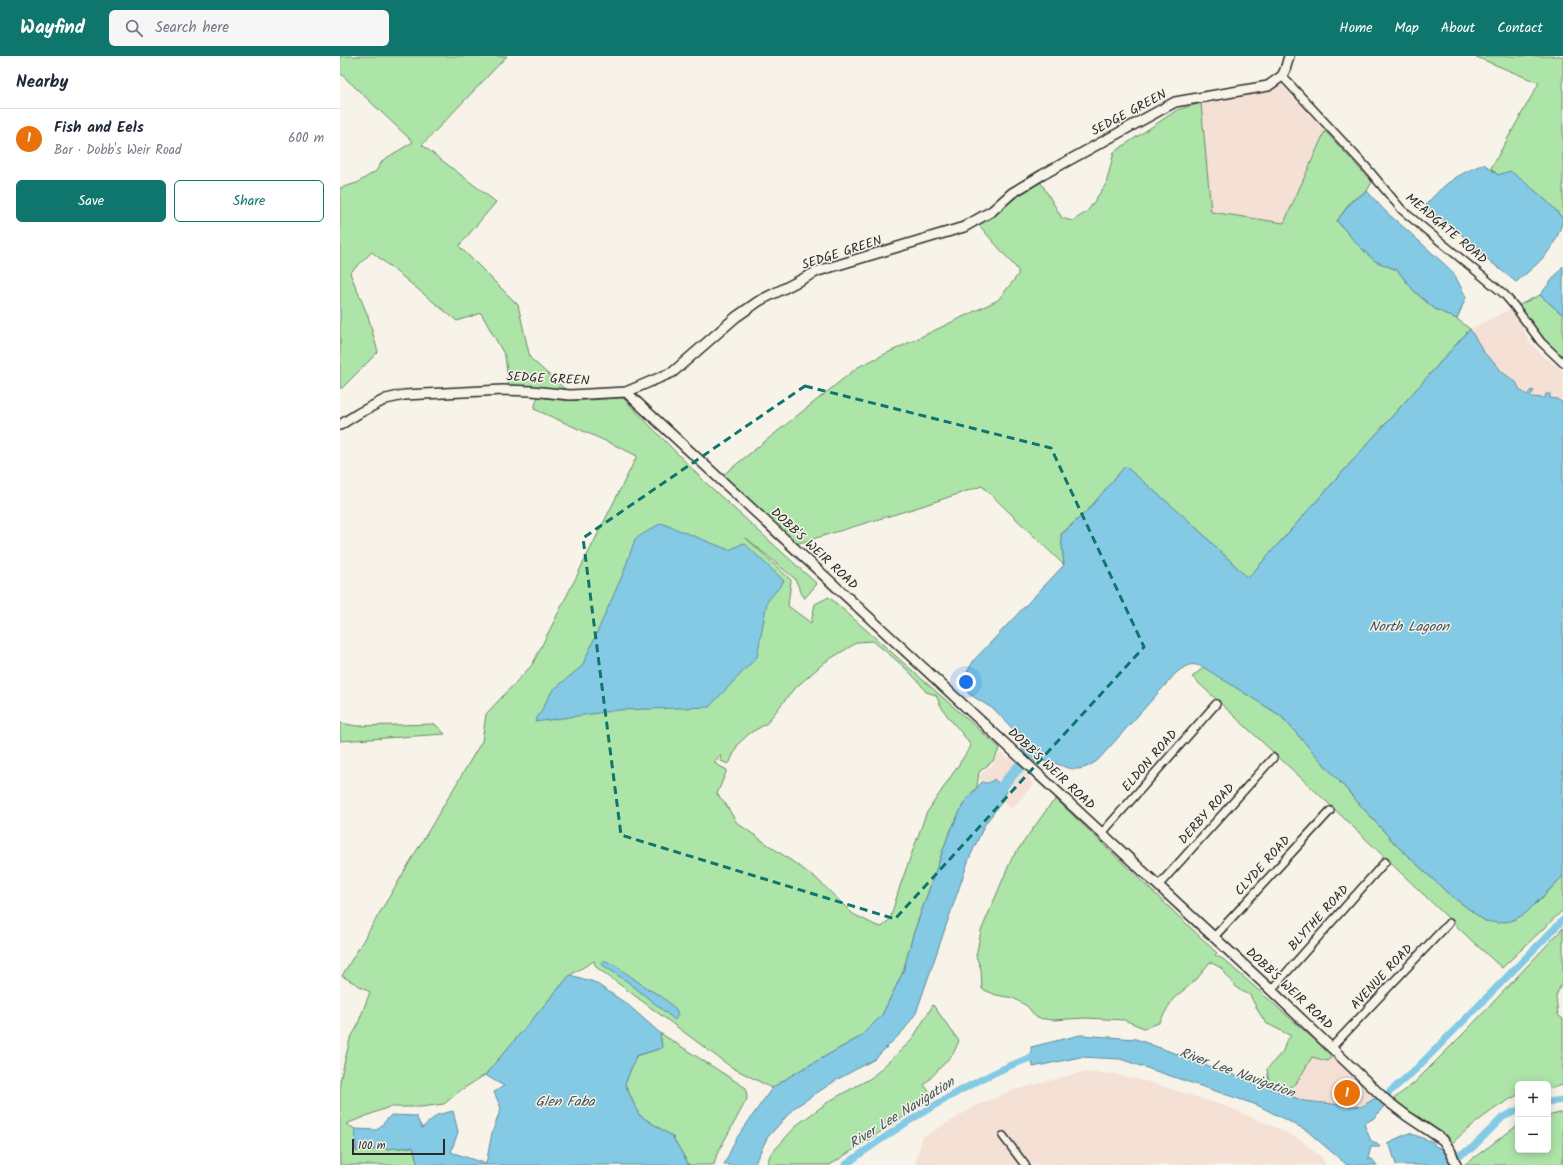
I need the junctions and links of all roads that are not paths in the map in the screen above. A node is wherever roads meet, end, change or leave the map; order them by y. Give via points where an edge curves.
1 (1289, 56) edge
2 (1282, 76) junction
3 (1563, 363) edge
4 (626, 392) junction
5 (340, 425) edge
6 (1216, 704) dead end
7 (1273, 758) dead end
8 (1330, 811) dead end
9 (1102, 833) junction
10 (1385, 862) dead end
11 (1158, 886) junction
12 (1449, 923) dead end
13 (1214, 937) junction
14 (1271, 990) junction
15 (1332, 1047) junction
16 (1003, 1136) dead end
17 (1025, 1165) edge
18 (1456, 1165) edge

1 - 2 street
2 - 3 street, MEADGATE ROAD via 1402,210 1504,294 1540,342
2 - 4 street, SEDGE GREEN via 1263,88 1175,102 1042,174 964,228 818,271 759,301 736,317 673,372
4 - 5 street, SEDGE GREEN via 570,395 503,390 404,395 386,399
4 - 9 street, DOBB'S WEIR ROAD
6 - 9 street, ELDON ROAD
7 - 11 street, DERBY ROAD
8 - 13 street, CLYDE ROAD
9 - 11 street, DOBB'S WEIR ROAD
10 - 14 street, BLYTHE ROAD
11 - 13 street, DOBB'S WEIR ROAD
12 - 15 street, AVENUE ROAD
13 - 14 street, DOBB'S WEIR ROAD
14 - 15 street, DOBB'S WEIR ROAD
15 - 18 street, DOBB'S WEIR ROAD via 1388,1101 1440,1137
16 - 17 street

